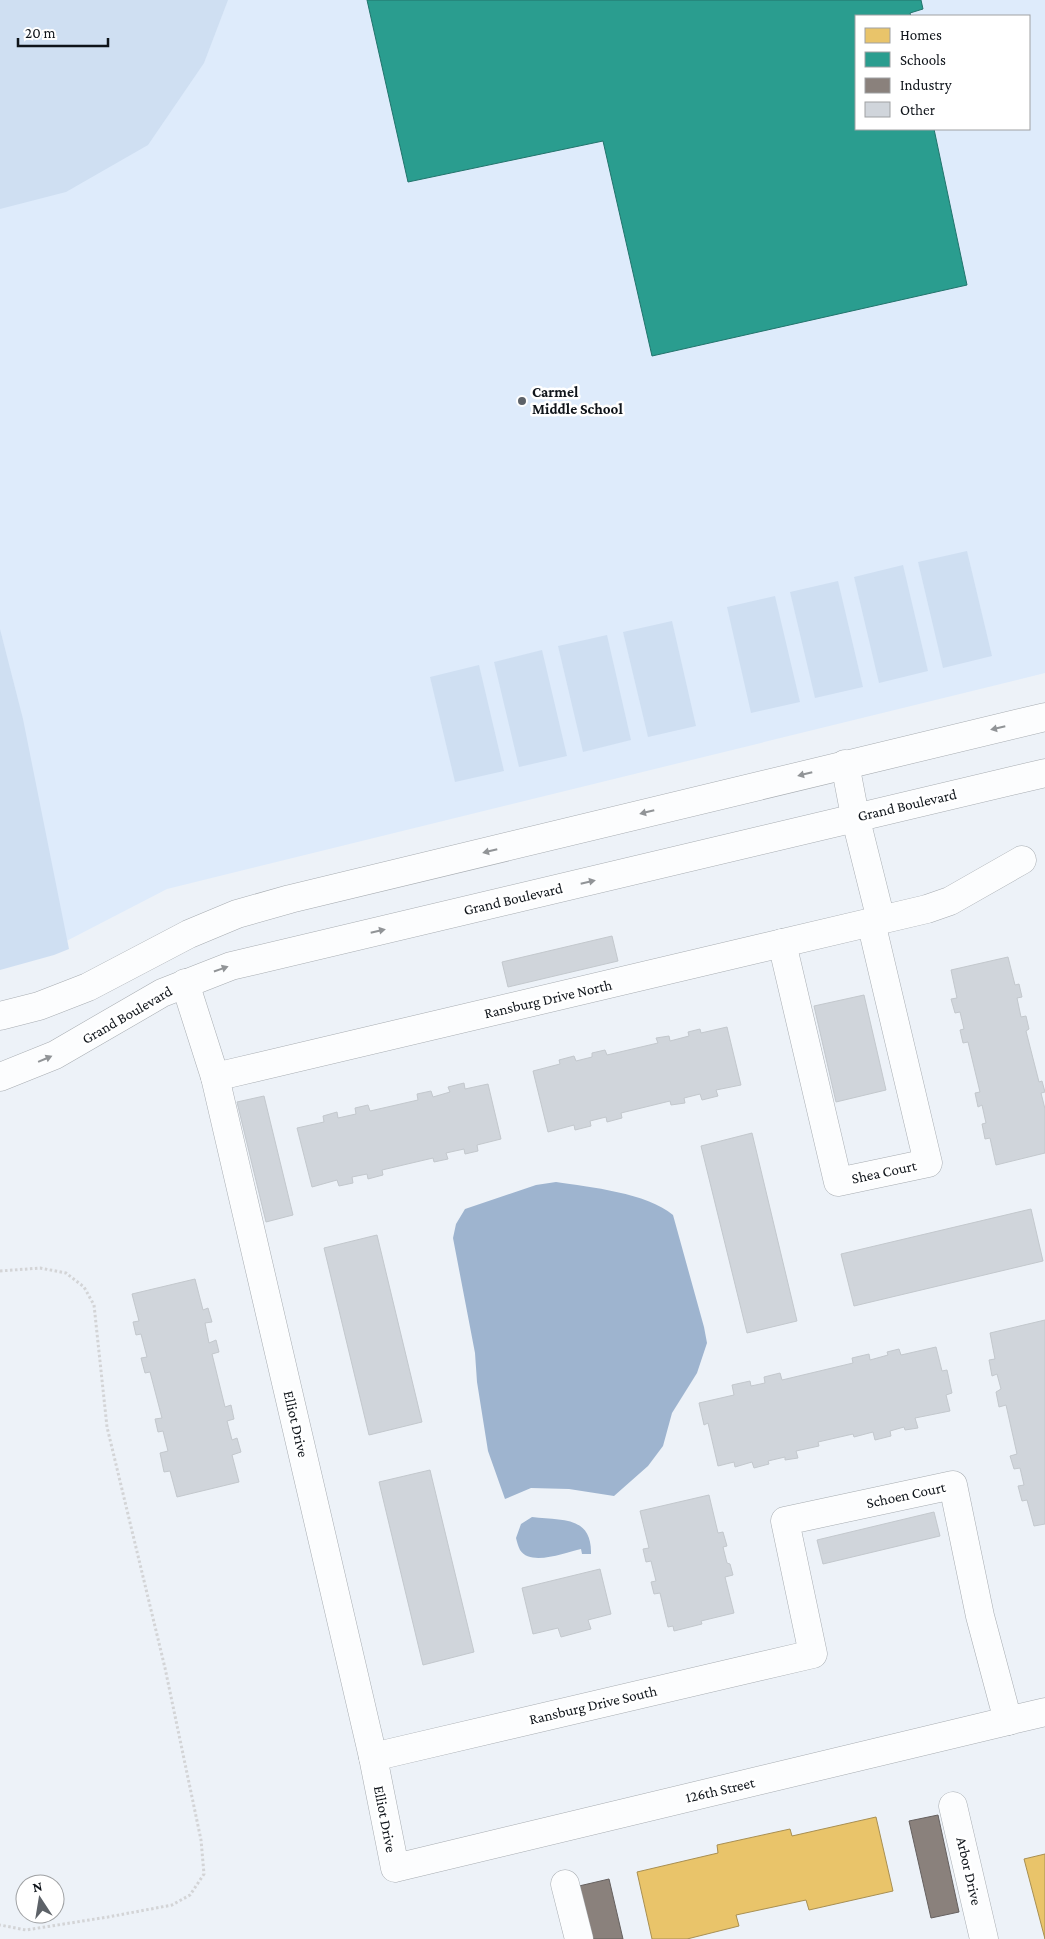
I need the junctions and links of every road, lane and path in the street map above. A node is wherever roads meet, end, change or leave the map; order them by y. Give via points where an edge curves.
1 (1045, 717) edge
2 (845, 764) junction
3 (1045, 772) edge
4 (855, 816) junction
5 (1022, 860) dead end
6 (876, 921) junction
7 (782, 943) junction
8 (185, 983) junction
9 (0, 1016) edge
10 (0, 1077) edge
11 (215, 1077) junction
12 (0, 1271) edge
13 (813, 1654) joint
14 (1045, 1712) edge
15 (1008, 1721) junction
16 (373, 1757) junction
17 (953, 1806) dead end
18 (395, 1868) joint
19 (565, 1884) dead end
20 (0, 1925) edge
21 (980, 1938) edge
22 (579, 1939) edge

1 -> 2 street
2 - 4 street
2 -> 9 street via 237,914 189,934 88,987
3 - 4 street, Grand Boulevard
4 - 6 street
8 -> 4 street, Grand Boulevard via 270,956
5 - 6 street, Ransburg Drive North via 950,901
6 - 7 street, Ransburg Drive North
6 - 7 street, Shea Court via 928,1163 838,1182
7 - 11 street, Ransburg Drive North
10 -> 8 street, Grand Boulevard via 55,1056 134,1008
8 - 11 street, Elliot Drive
11 - 16 street, Elliot Drive
12 - 20 path via 40,1268 66,1273 84,1286 94,1305 107,1428 165,1668 201,1840 204,1874 190,1895 172,1904 26,1930
13 - 15 street, Schoen Court via 785,1521 953,1484 980,1616
13 - 16 street, Ransburg Drive South
14 - 15 street, 126th Street
15 - 18 street, 126th Street
16 - 18 street, Elliot Drive
17 - 21 street, Arbor Drive
19 - 22 street

